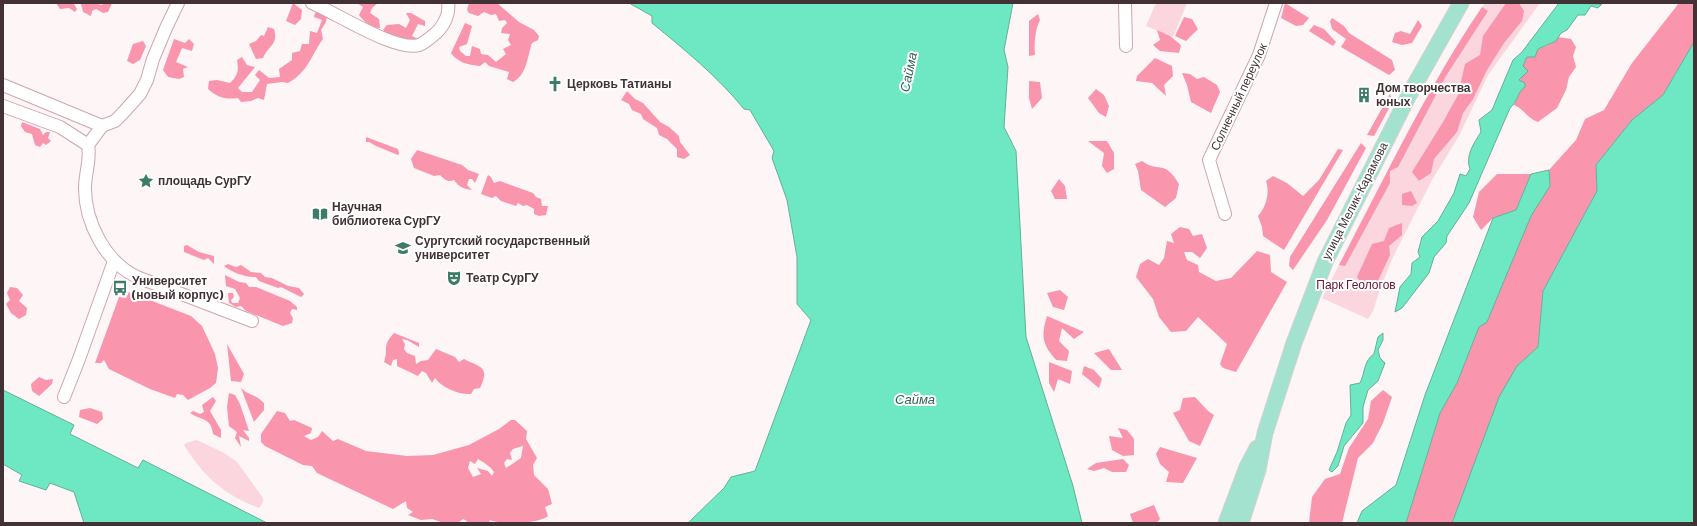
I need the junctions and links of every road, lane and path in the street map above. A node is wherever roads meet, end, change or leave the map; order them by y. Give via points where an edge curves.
1 (178, 3) edge
2 (312, 3) edge
3 (448, 3) edge
4 (1125, 3) edge
5 (1276, 3) edge
6 (1455, 5) edge
7 (1126, 46) dead end
8 (3, 85) edge
9 (3, 106) edge
10 (102, 126) junction
11 (88, 144) junction
12 (1225, 214) dead end
13 (114, 261) junction
14 (252, 321) dead end
15 (64, 397) dead end
16 (1265, 433) junction
17 (1226, 523) edge
18 (1241, 523) edge

1 - 10 street via 140,94 118,118
2 - 3 street via 391,42 408,46 419,45 439,31 449,11
4 - 7 street
5 - 12 street, Солнечный переулок via 1259,55 1209,160
6 - 16 main road, улица Мелик-Карамова via 1327,256 1294,343
8 - 10 street
9 - 11 street via 60,127
10 - 11 street
11 - 13 street via 86,203 97,234
13 - 14 street via 137,277
13 - 15 street
16 - 17 main road, улица Мелик-Карамова via 1247,467
16 - 18 main road, улица Мелик-Карамова via 1258,470

